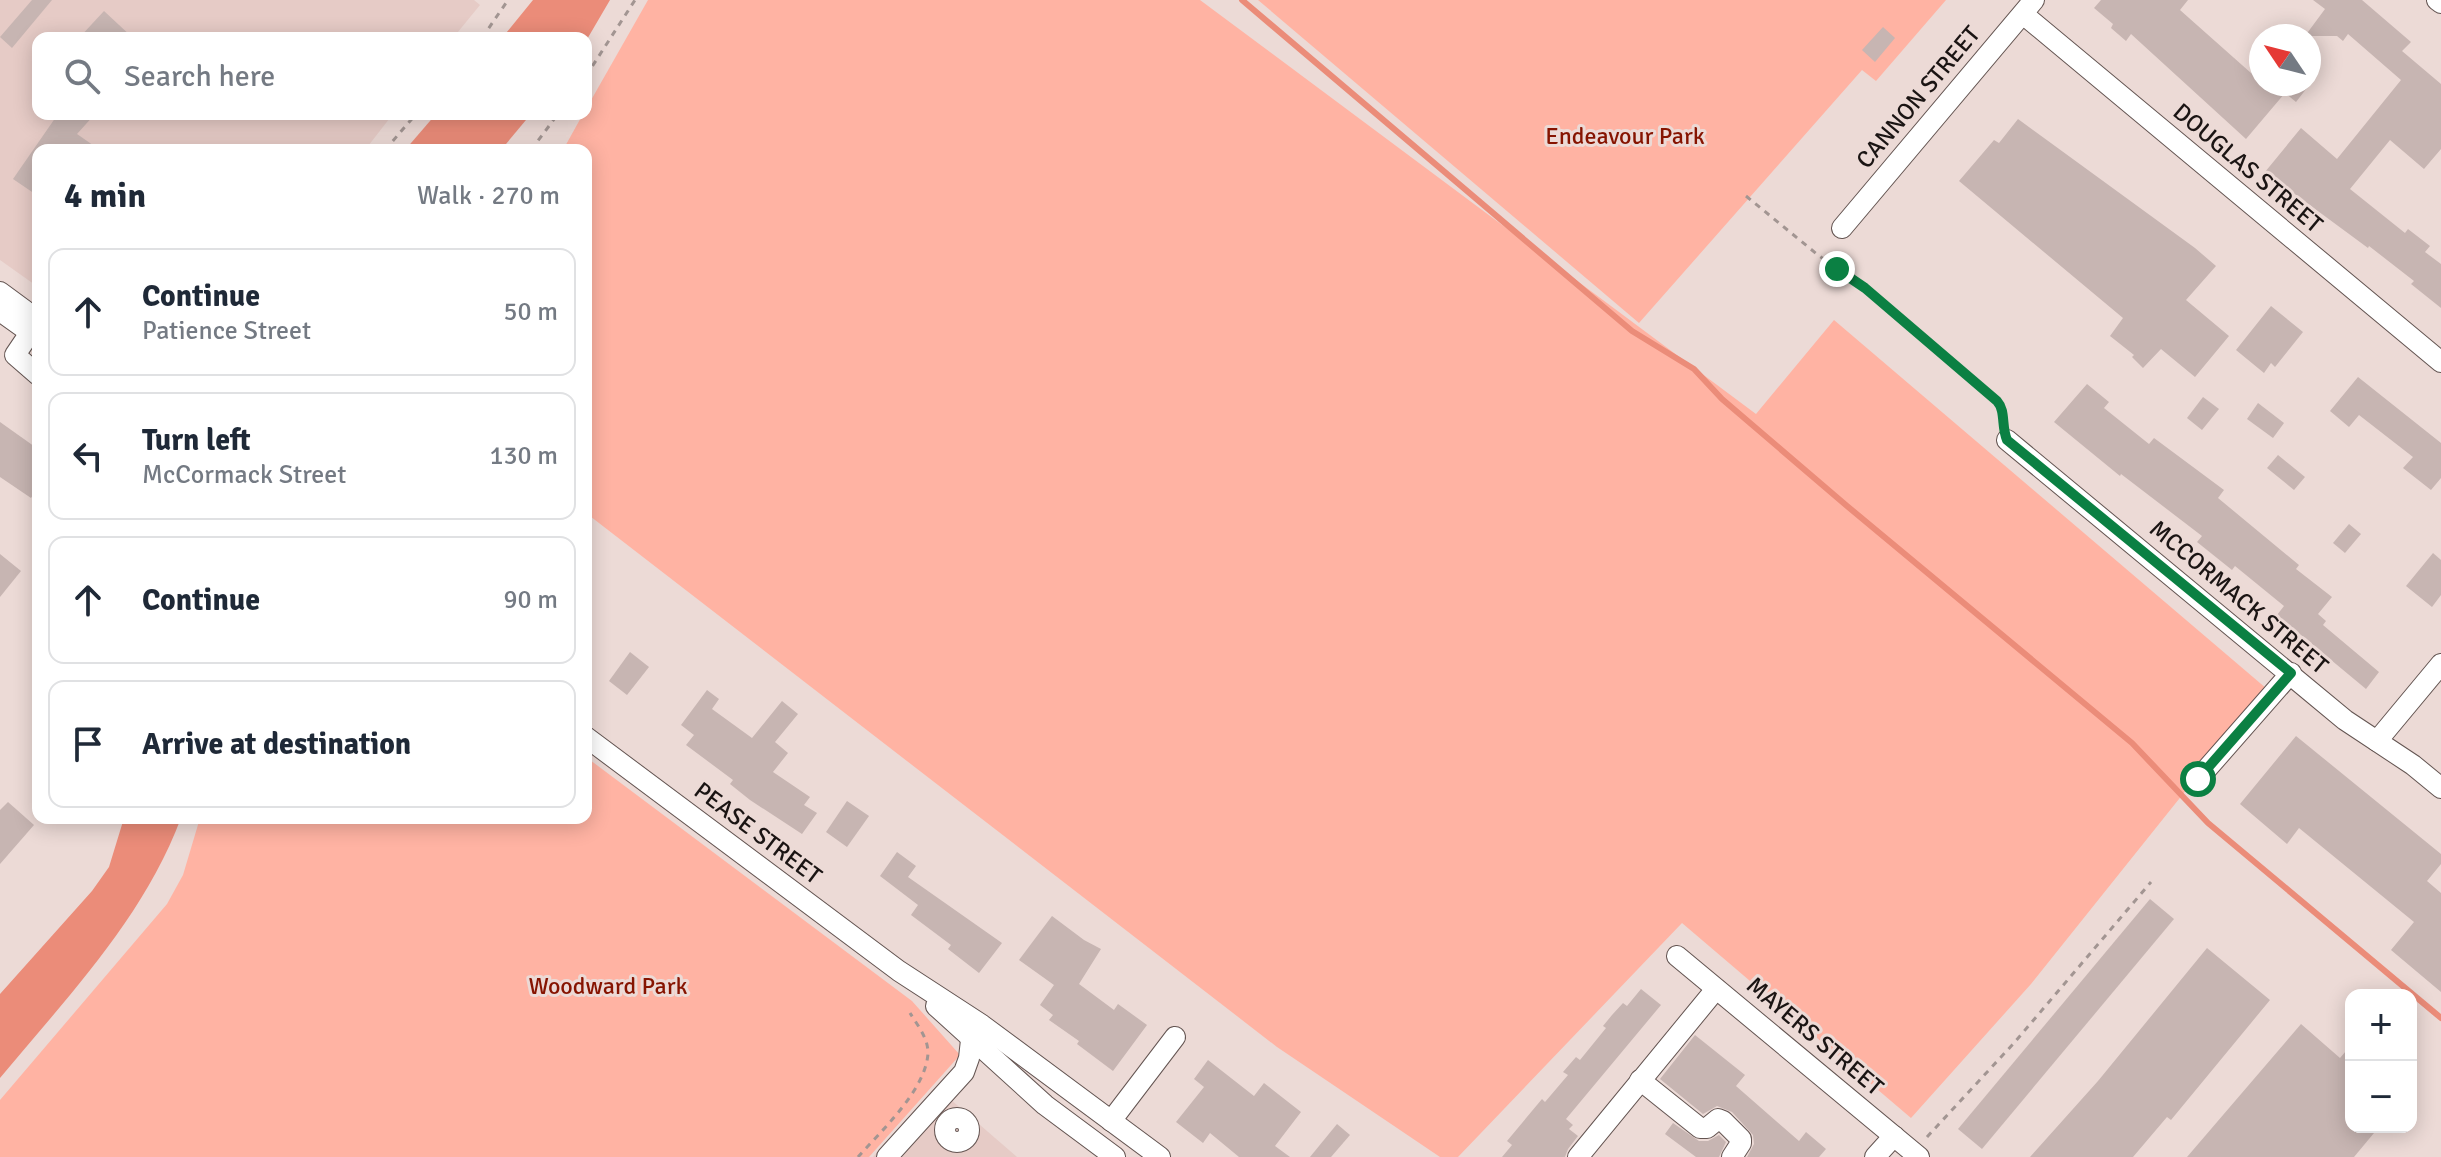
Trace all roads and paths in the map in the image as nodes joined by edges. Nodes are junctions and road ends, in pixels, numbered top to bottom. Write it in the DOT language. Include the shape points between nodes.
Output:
graph roads {
  1 [pos="508,0"];
  2 [pos="635,0"];
  3 [pos="2028,7"];
  4 [pos="486,32"];
  5 [pos="592,67"];
  6 [pos="411,120"];
  7 [pos="554,120"];
  8 [pos="390,144"];
  9 [pos="536,144"];
  10 [pos="1746,196"];
  11 [pos="1842,228"];
  12 [pos="0,292"];
  13 [pos="0,311"];
  14 [pos="32,324"];
  15 [pos="32,326"];
  16 [pos="32,333"];
  17 [pos="2441,362"];
  18 [pos="32,370"];
  19 [pos="2007,440"];
  20 [pos="2441,664"];
  21 [pos="2291,673"];
  22 [pos="592,741"];
  23 [pos="2377,741"];
  24 [pos="2198,779"];
  25 [pos="2441,788"];
  26 [pos="2151,882"];
  27 [pos="1677,956"];
  28 [pos="899,971"];
  29 [pos="1716,989"];
  30 [pos="910,1013"];
  31 [pos="1175,1037"];
  32 [pos="971,1040"];
  33 [pos="1640,1080"];
  34 [pos="930,1109"];
  35 [pos="1111,1121"];
  36 [pos="945,1134"];
  37 [pos="1894,1136"];
  38 [pos="1916,1154"];
  39 [pos="1154,1155"];
  40 [pos="858,1157"];
  41 [pos="887,1157"];
  42 [pos="1115,1157"];
  43 [pos="1578,1157"];
  44 [pos="1732,1157"];
  45 [pos="1875,1157"];
  1 -- 4 [label="path"];
  2 -- 5 [label="path"];
  3 -- 11 [label="street, CANNON STREET"];
  3 -- 17 [label="street, DOUGLAS STREET"];
  6 -- 8 [label="path"];
  7 -- 9 [label="path"];
  10 -- 19 [label="path" via="1865,288 1997,401"];
  12 -- 14 [label="street"];
  13 -- 15 [label="street"];
  16 -- 18 [label="street" via="15,355"];
  19 -- 21 [label="street, MCCORMACK STREET"];
  20 -- 23 [label="street"];
  21 -- 23 [label="street, MCCORMACK STREET"];
  21 -- 24 [label="street"];
  22 -- 28 [label="street, PEASE STREET"];
  23 -- 25 [label="street, MCCORMACK STREET"];
  26 -- 38 [label="path"];
  27 -- 29 [label="street, MAYERS STREET"];
  28 -- 32 [label="street, PEASE STREET"];
  28 -- 35 [label="street, PEASE STREET"];
  29 -- 33 [label="street"];
  29 -- 37 [label="street, MAYERS STREET"];
  30 -- 40 [label="path" via="924,1035 925,1068 911,1096"];
  31 -- 35 [label="street"];
  32 -- 34 [label="street" via="964,1072"];
  32 -- 42 [label="street, PEASE STREET"];
  33 -- 43 [label="street"];
  33 -- 44 [label="street" via="1700,1128 1718,1119 1739,1134 1741,1143"];
  34 -- 36 [label="street"];
  34 -- 41 [label="street"];
  35 -- 39 [label="street, PEASE STREET"];
  37 -- 38 [label="street, MAYERS STREET"];
  37 -- 45 [label="street"];
}
